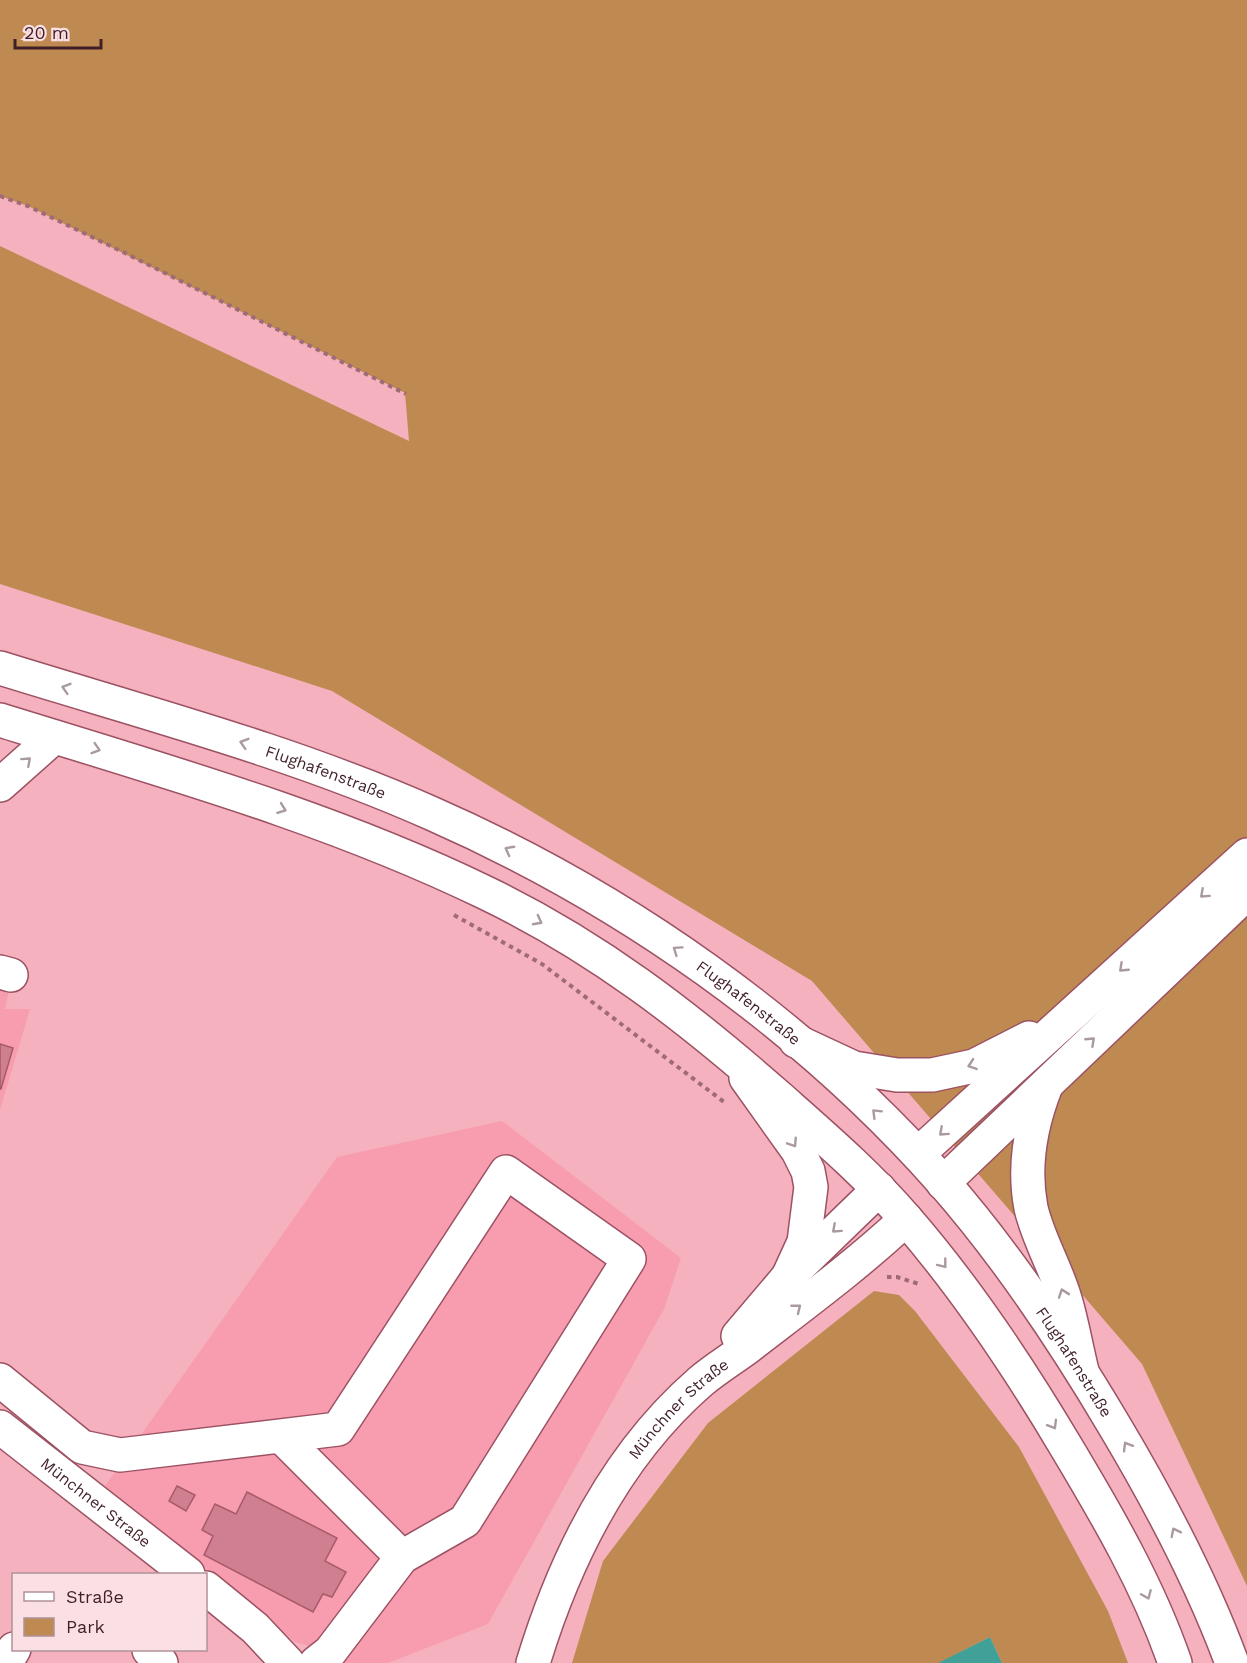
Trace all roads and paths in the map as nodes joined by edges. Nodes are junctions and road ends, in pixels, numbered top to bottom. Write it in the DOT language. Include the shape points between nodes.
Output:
graph roads {
  1 [pos="0,196"];
  2 [pos="406,393"];
  3 [pos="0,668"];
  4 [pos="0,720"];
  5 [pos="54,737"];
  6 [pos="0,785"];
  7 [pos="1247,855"];
  8 [pos="1247,893"];
  9 [pos="451,913"];
  10 [pos="1095,994"];
  11 [pos="705,1032"];
  12 [pos="796,1041"];
  13 [pos="1049,1081"];
  14 [pos="732,1109"];
  15 [pos="918,1155"];
  16 [pos="944,1183"];
  17 [pos="879,1189"];
  18 [pos="906,1218"];
  19 [pos="788,1277"];
  20 [pos="878,1277"];
  21 [pos="919,1284"];
  22 [pos="1082,1371"];
  23 [pos="0,1380"];
  24 [pos="700,1382"];
  25 [pos="2,1429"];
  26 [pos="282,1437"];
  27 [pos="402,1557"];
  28 [pos="185,1573"];
  29 [pos="207,1589"];
  30 [pos="150,1651"];
  31 [pos="161,1663"];
  32 [pos="288,1663"];
  33 [pos="316,1663"];
  34 [pos="533,1663"];
  35 [pos="1175,1663"];
  36 [pos="1232,1663"];
  1 -- 2 [label="path" via="125,253"];
  12 -- 3 [label="main road, Flughafenstraße, one-way" via="736,992 640,924 545,869 435,814 286,756"];
  4 -- 5 [label="main road"];
  6 -- 5 [label="main road, one-way"];
  5 -- 11 [label="main road, one-way" via="266,804 485,892 613,964"];
  7 -- 10 [label="main road, one-way"];
  13 -- 8 [label="main road, Münchner Straße, one-way"];
  9 -- 14 [label="path" via="543,964"];
  10 -- 12 [label="main road, one-way" via="1033,1036 974,1066 932,1075 897,1075 854,1068"];
  10 -- 15 [label="main road, one-way"];
  11 -- 17 [label="main road"];
  11 -- 19 [label="main road, one-way" via="756,1088 807,1171 810,1187 804,1242"];
  15 -- 12 [label="main road, Flughafenstraße, one-way"];
  13 -- 16 [label="main road, Münchner Straße"];
  22 -- 13 [label="main road, one-way" via="1065,1297 1031,1209 1030,1148 1037,1108"];
  15 -- 16 [label="main road, Flughafenstraße"];
  15 -- 17 [label="main road"];
  16 -- 18 [label="main road, Münchner Straße"];
  16 -- 22 [label="main road, Flughafenstraße" via="1007,1262"];
  17 -- 18 [label="main road"];
  17 -- 19 [label="main road, one-way"];
  24 -- 18 [label="main road, Münchner Straße, one-way" via="867,1254"];
  18 -- 35 [label="main road, one-way" via="985,1322 1057,1431 1116,1529"];
  19 -- 24 [label="main road"];
  20 -- 21 [label="path" via="897,1276"];
  36 -- 22 [label="main road, Flughafenstraße, one-way" via="1188,1558"];
  23 -- 26 [label="main road" via="81,1447 120,1455"];
  24 -- 34 [label="main road, Münchner Straße" via="654,1430 608,1491 568,1562"];
  25 -- 28 [label="main road, Münchner Straße"];
  26 -- 27 [label="main road"];
  26 -- 27 [label="main road" via="338,1429 506,1172 629,1259 465,1521"];
  27 -- 33 [label="main road" via="330,1652"];
  29 -- 32 [label="main road" via="255,1628"];
  30 -- 31 [label="main road"];
}
